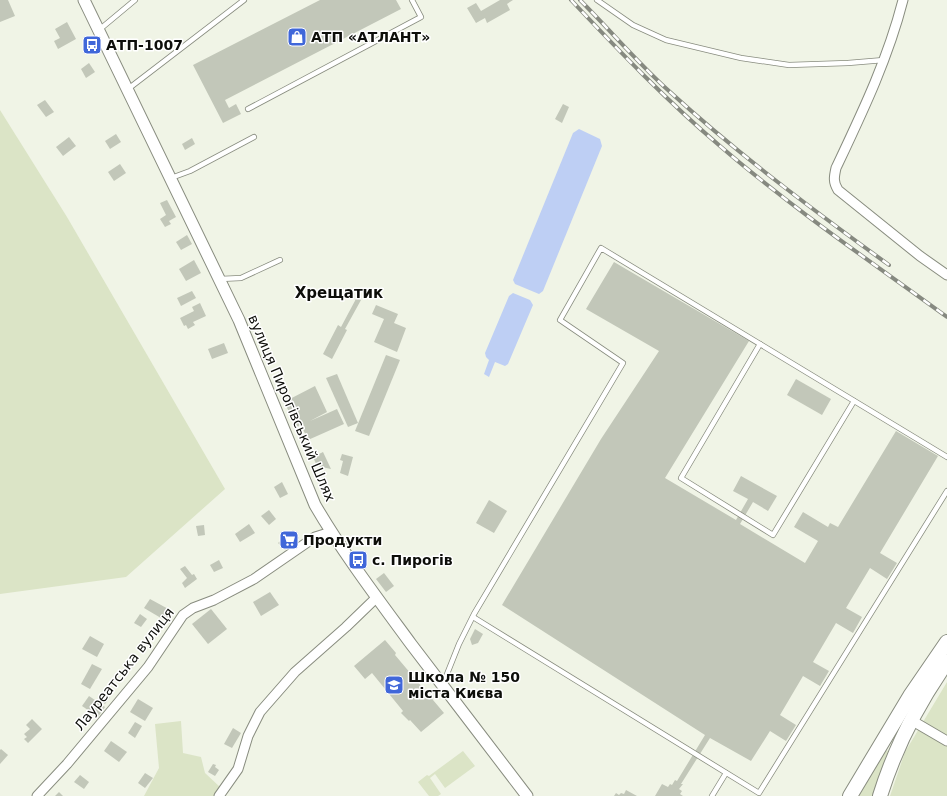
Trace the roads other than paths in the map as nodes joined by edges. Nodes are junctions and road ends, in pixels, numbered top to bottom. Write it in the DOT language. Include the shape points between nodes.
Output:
graph roads {
  1 [pos="84,0"];
  2 [pos="135,0"];
  3 [pos="244,0"];
  4 [pos="412,0"];
  5 [pos="597,0"];
  6 [pos="903,0"];
  7 [pos="98,30"];
  8 [pos="884,60"];
  9 [pos="128,90"];
  10 [pos="248,109"];
  11 [pos="254,137"];
  12 [pos="171,178"];
  13 [pos="280,260"];
  14 [pos="947,275"];
  15 [pos="220,280"];
  16 [pos="760,344"];
  17 [pos="854,401"];
  18 [pos="947,457"];
  19 [pos="947,491"];
  20 [pos="331,532"];
  21 [pos="376,598"];
  22 [pos="473,617"];
  23 [pos="947,642"];
  24 [pos="947,662"];
  25 [pos="442,685"];
  26 [pos="911,720"];
  27 [pos="947,741"];
  28 [pos="726,773"];
  29 [pos="37,796"];
  30 [pos="219,796"];
  31 [pos="527,796"];
  32 [pos="712,796"];
  33 [pos="850,796"];
  34 [pos="880,796"];
  1 -- 7 [label="street, вулиця Пирогівський Шлях"];
  2 -- 7 [label="lane"];
  3 -- 9 [label="lane"];
  4 -- 10 [label="lane" via="421,17"];
  5 -- 8 [label="lane" via="633,25 666,40 741,58 789,65"];
  6 -- 8 [label="street"];
  7 -- 9 [label="street, вулиця Пирогівський Шлях"];
  8 -- 14 [label="street" via="870,97 836,168 834,184 838,190"];
  9 -- 12 [label="street, вулиця Пирогівський Шлях"];
  11 -- 12 [label="lane" via="190,171"];
  12 -- 15 [label="street, вулиця Пирогівський Шлях"];
  13 -- 15 [label="lane" via="241,278"];
  15 -- 20 [label="street, вулиця Пирогівський Шлях" via="315,505"];
  16 -- 17 [label="lane"];
  16 -- 17 [label="lane" via="681,478 773,535"];
  16 -- 22 [label="lane" via="602,248 560,320 623,363"];
  17 -- 18 [label="lane"];
  19 -- 28 [label="lane" via="759,793"];
  20 -- 21 [label="street, вулиця Пирогівський Шлях"];
  20 -- 29 [label="street, Лауреатська вулиця" via="315,537 254,579 193,608 184,615 148,667"];
  21 -- 25 [label="street, вулиця Пирогівський Шлях"];
  21 -- 30 [label="street" via="295,672 260,712 248,736 238,769"];
  22 -- 25 [label="lane"];
  22 -- 28 [label="lane"];
  23 -- 33 [label="highway" via="910,696"];
  24 -- 26 [label="highway" via="929,687"];
  25 -- 31 [label="street, вулиця Пирогівський Шлях"];
  26 -- 27 [label="street"];
  26 -- 34 [label="highway" via="898,746"];
  28 -- 32 [label="lane"];
}
